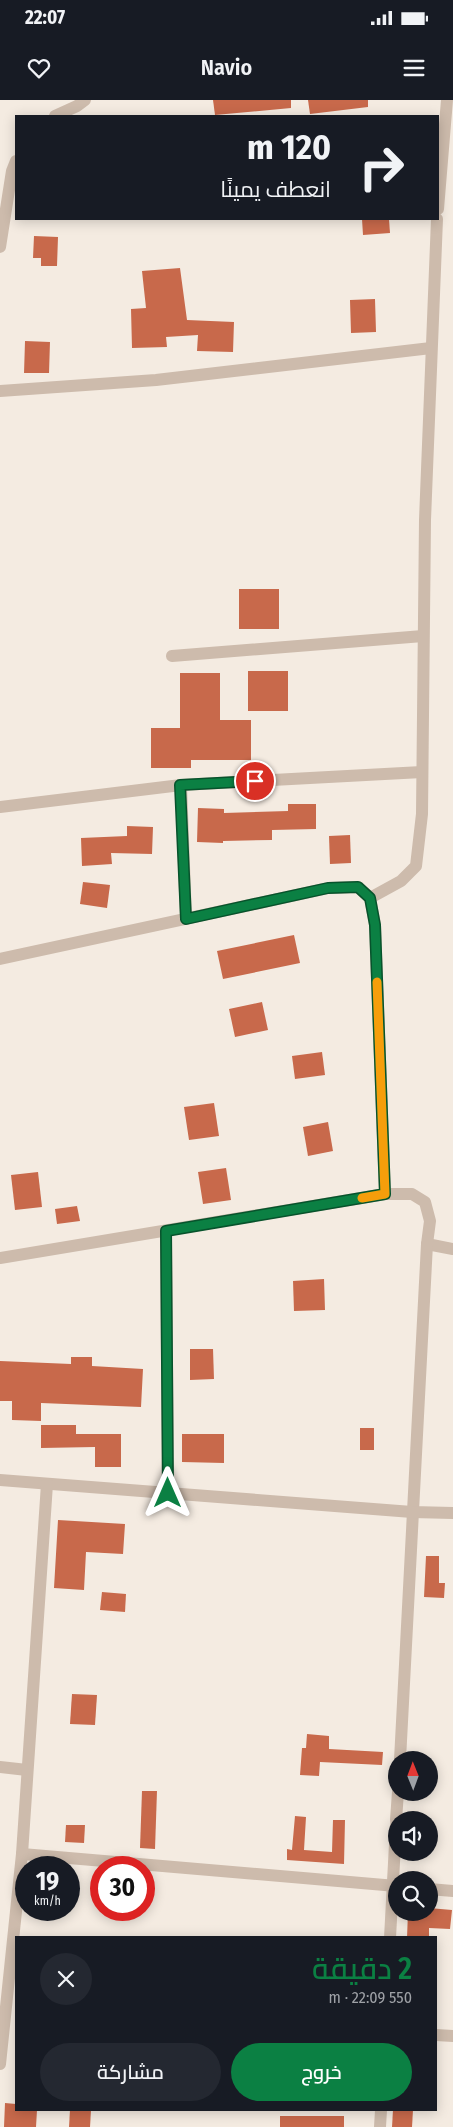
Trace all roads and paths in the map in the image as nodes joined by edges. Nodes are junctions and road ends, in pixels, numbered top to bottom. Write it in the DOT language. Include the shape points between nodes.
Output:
graph roads {
  1 [pos="85,100"];
  2 [pos="448,100"];
  3 [pos="57,115"];
  4 [pos="15,164"];
  5 [pos="439,198"];
  6 [pos="437,220"];
  7 [pos="0,247"];
  8 [pos="431,348"];
  9 [pos="0,391"];
  10 [pos="423,636"];
  11 [pos="172,656"];
  12 [pos="422,772"];
  13 [pos="180,785"];
  14 [pos="0,806"];
  15 [pos="370,898"];
  16 [pos="186,919"];
  17 [pos="0,959"];
  18 [pos="385,1194"];
  19 [pos="166,1231"];
  20 [pos="426,1244"];
  21 [pos="453,1250"];
  22 [pos="0,1258"];
  23 [pos="0,1480"];
  24 [pos="47,1484"];
  25 [pos="168,1493"];
  26 [pos="412,1512"];
  27 [pos="453,1513"];
  28 [pos="400,1751"];
  29 [pos="0,1767"];
  30 [pos="27,1770"];
  31 [pos="22,1854"];
  32 [pos="388,1885"];
  33 [pos="438,1890"];
  34 [pos="453,1891"];
  35 [pos="392,1921"];
  36 [pos="16,1936"];
  37 [pos="390,1936"];
  38 [pos="15,1953"];
  39 [pos="12,1996"];
  40 [pos="437,2035"];
  41 [pos="453,2036"];
  42 [pos="0,2064"];
  43 [pos="381,2111"];
  44 [pos="380,2127"];
  1 -- 3 [label="street"];
  2 -- 5 [label="street"];
  4 -- 7 [label="street"];
  6 -- 8 [label="street"];
  8 -- 9 [label="street" via="156,380"];
  8 -- 10 [label="street"];
  10 -- 11 [label="street"];
  10 -- 12 [label="street"];
  12 -- 13 [label="street"];
  12 -- 15 [label="street" via="422,814 416,866 401,881"];
  13 -- 14 [label="street"];
  13 -- 16 [label="street"];
  15 -- 16 [label="street" via="358,887 328,888"];
  15 -- 18 [label="street" via="375,925"];
  16 -- 17 [label="street"];
  18 -- 19 [label="street"];
  18 -- 20 [label="street" via="412,1194 425,1202 430,1221"];
  19 -- 22 [label="street"];
  19 -- 25 [label="street"];
  20 -- 21 [label="street"];
  20 -- 26 [label="street"];
  23 -- 24 [label="street"];
  24 -- 25 [label="street"];
  24 -- 30 [label="street"];
  25 -- 26 [label="street"];
  26 -- 27 [label="street"];
  26 -- 28 [label="street"];
  29 -- 30 [label="street"];
  30 -- 31 [label="street"];
  31 -- 32 [label="street"];
  31 -- 36 [label="street"];
  33 -- 34 [label="street"];
  35 -- 37 [label="street"];
  38 -- 39 [label="street"];
  39 -- 42 [label="street"];
  40 -- 41 [label="street"];
  43 -- 44 [label="street"];
}
